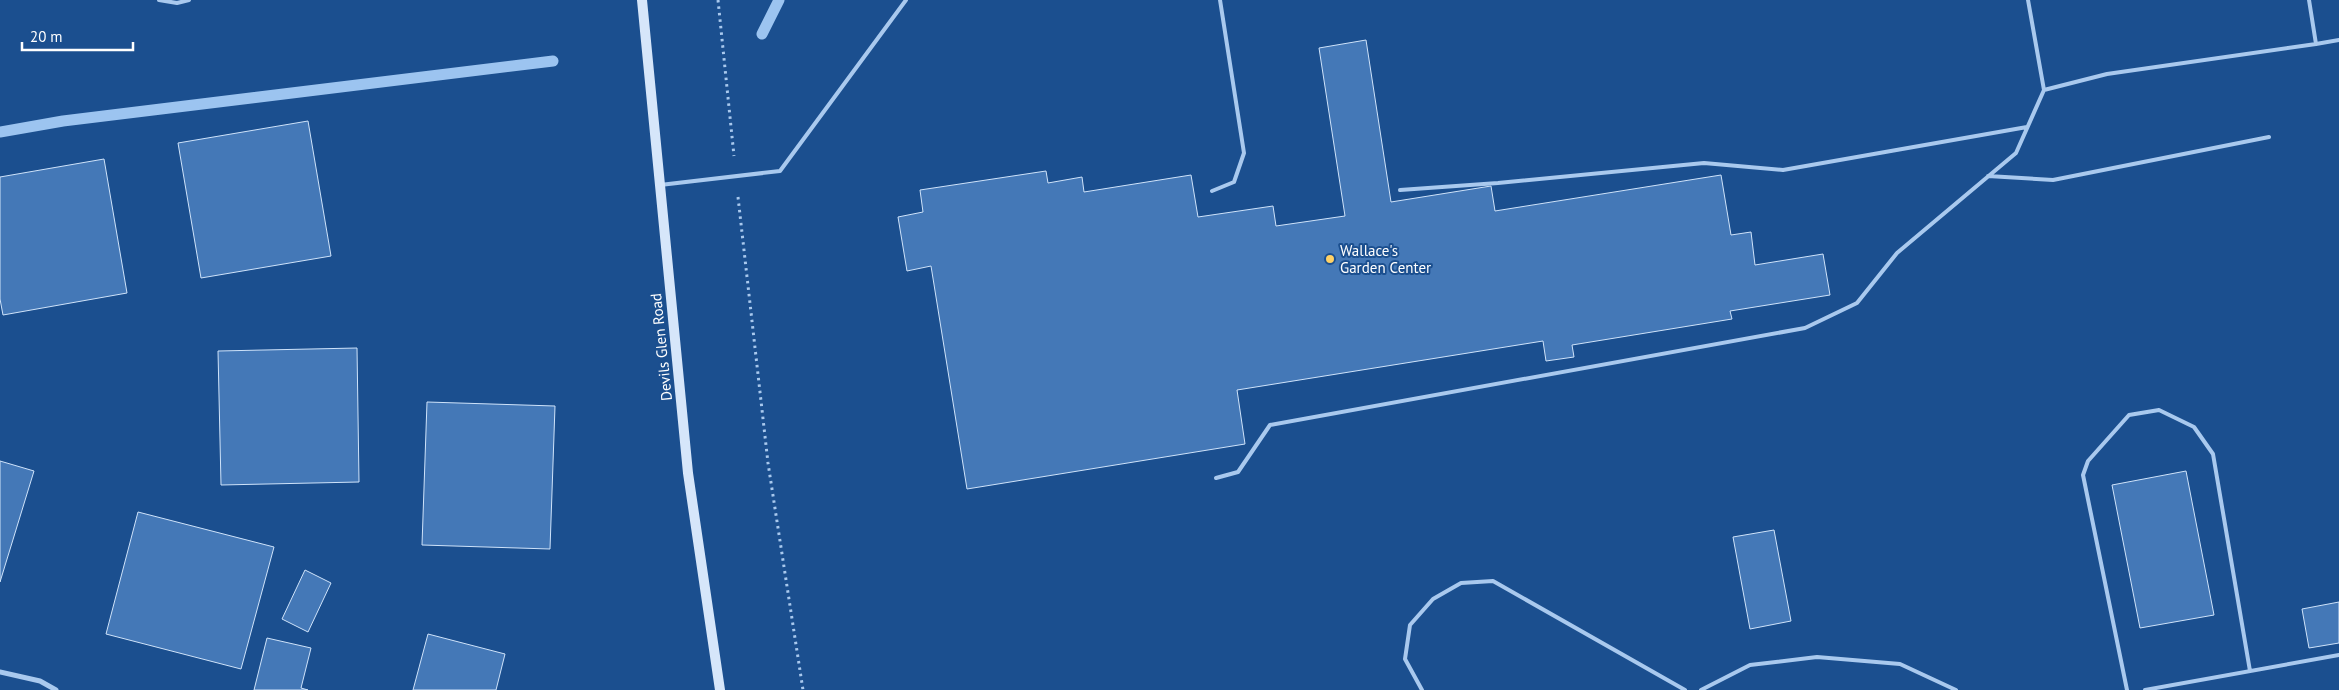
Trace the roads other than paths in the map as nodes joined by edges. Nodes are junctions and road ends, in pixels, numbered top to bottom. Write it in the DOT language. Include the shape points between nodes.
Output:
graph roads {
  1 [pos="159,0"];
  2 [pos="189,0"];
  3 [pos="642,0"];
  4 [pos="906,0"];
  5 [pos="1220,0"];
  6 [pos="2028,0"];
  7 [pos="2309,0"];
  8 [pos="2339,40"];
  9 [pos="2316,44"];
  10 [pos="2044,90"];
  11 [pos="2027,127"];
  12 [pos="2269,137"];
  13 [pos="1988,176"];
  14 [pos="660,185"];
  15 [pos="1400,190"];
  16 [pos="1212,191"];
  17 [pos="1216,478"];
  18 [pos="2339,655"];
  19 [pos="0,672"];
  20 [pos="2250,672"];
  21 [pos="56,690"];
  22 [pos="720,690"];
  23 [pos="1422,690"];
  24 [pos="1685,690"];
  25 [pos="1701,690"];
  26 [pos="1956,690"];
  27 [pos="2127,690"];
  28 [pos="2145,690"];
  1 -- 2 [label="lane" via="177,3"];
  3 -- 14 [label="main road, Devils Glen Road"];
  4 -- 14 [label="lane" via="780,171"];
  5 -- 16 [label="lane" via="1244,153 1234,182"];
  6 -- 10 [label="lane"];
  7 -- 9 [label="lane"];
  8 -- 9 [label="lane"];
  9 -- 10 [label="lane" via="2107,74"];
  10 -- 11 [label="lane"];
  11 -- 13 [label="lane" via="2016,153"];
  11 -- 15 [label="lane" via="1783,170 1704,163"];
  12 -- 13 [label="lane" via="2053,180"];
  13 -- 17 [label="lane" via="1897,254 1858,303 1805,328 1270,425 1238,472"];
  14 -- 22 [label="main road, Devils Glen Road" via="688,473"];
  18 -- 20 [label="lane"];
  19 -- 21 [label="street" via="40,681"];
  20 -- 27 [label="lane" via="2212,454 2194,427 2159,410 2129,415 2088,461 2083,475"];
  20 -- 28 [label="lane"];
  23 -- 24 [label="lane" via="1405,659 1410,625 1434,599 1461,583 1493,581"];
  25 -- 26 [label="lane" via="1750,665 1817,657 1900,664"];
}
